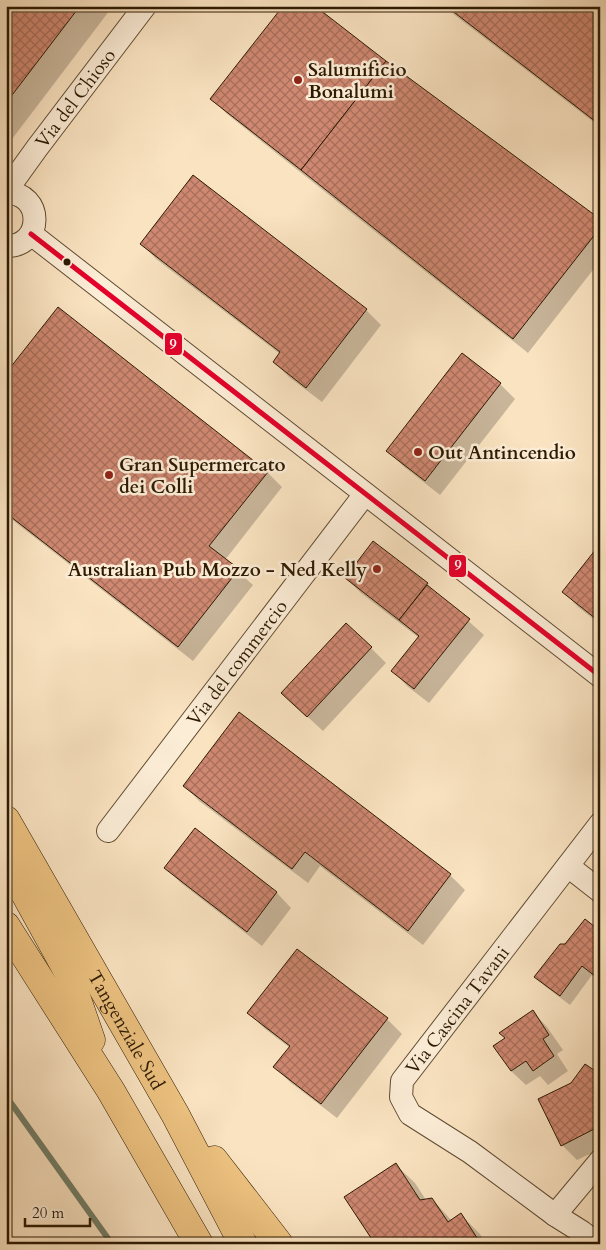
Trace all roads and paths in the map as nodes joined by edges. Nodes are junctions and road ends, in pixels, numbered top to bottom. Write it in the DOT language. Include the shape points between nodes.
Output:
graph roads {
  1 [pos="145,6"];
  2 [pos="8,193"];
  3 [pos="30,234"];
  4 [pos="6,246"];
  5 [pos="365,494"];
  6 [pos="600,676"];
  7 [pos="6,820"];
  8 [pos="600,824"];
  9 [pos="108,831"];
  10 [pos="6,859"];
  11 [pos="568,866"];
  12 [pos="600,891"];
  13 [pos="6,926"];
  14 [pos="111,1091"];
  15 [pos="175,1114"];
  16 [pos="600,1161"];
  17 [pos="555,1215"];
  18 [pos="198,1244"];
  19 [pos="243,1244"];
  20 [pos="279,1244"];
  21 [pos="598,1244"];
  1 -- 2 [label="street, Via del Chioso" via="37,148"];
  2 -- 3 [label="street" via="24,198 33,211 34,226"];
  3 -- 4 [label="street" via="20,243"];
  3 -- 5 [label="street"];
  5 -- 6 [label="street"];
  5 -- 9 [label="street, Via del commercio"];
  7 -- 15 [label="highway, Tangenziale Sud"];
  8 -- 11 [label="street, Via Cascina Tavani"];
  10 -- 14 [label="highway" via="67,970"];
  11 -- 12 [label="street"];
  11 -- 17 [label="street, Via Cascina Tavani" via="402,1081 401,1097 410,1114 470,1152"];
  13 -- 14 [label="highway"];
  14 -- 18 [label="highway"];
  15 -- 19 [label="highway, Tangenziale Sud"];
  15 -- 20 [label="highway"];
  16 -- 17 [label="street"];
  17 -- 21 [label="street, Via Cascina Tavani"];
}
